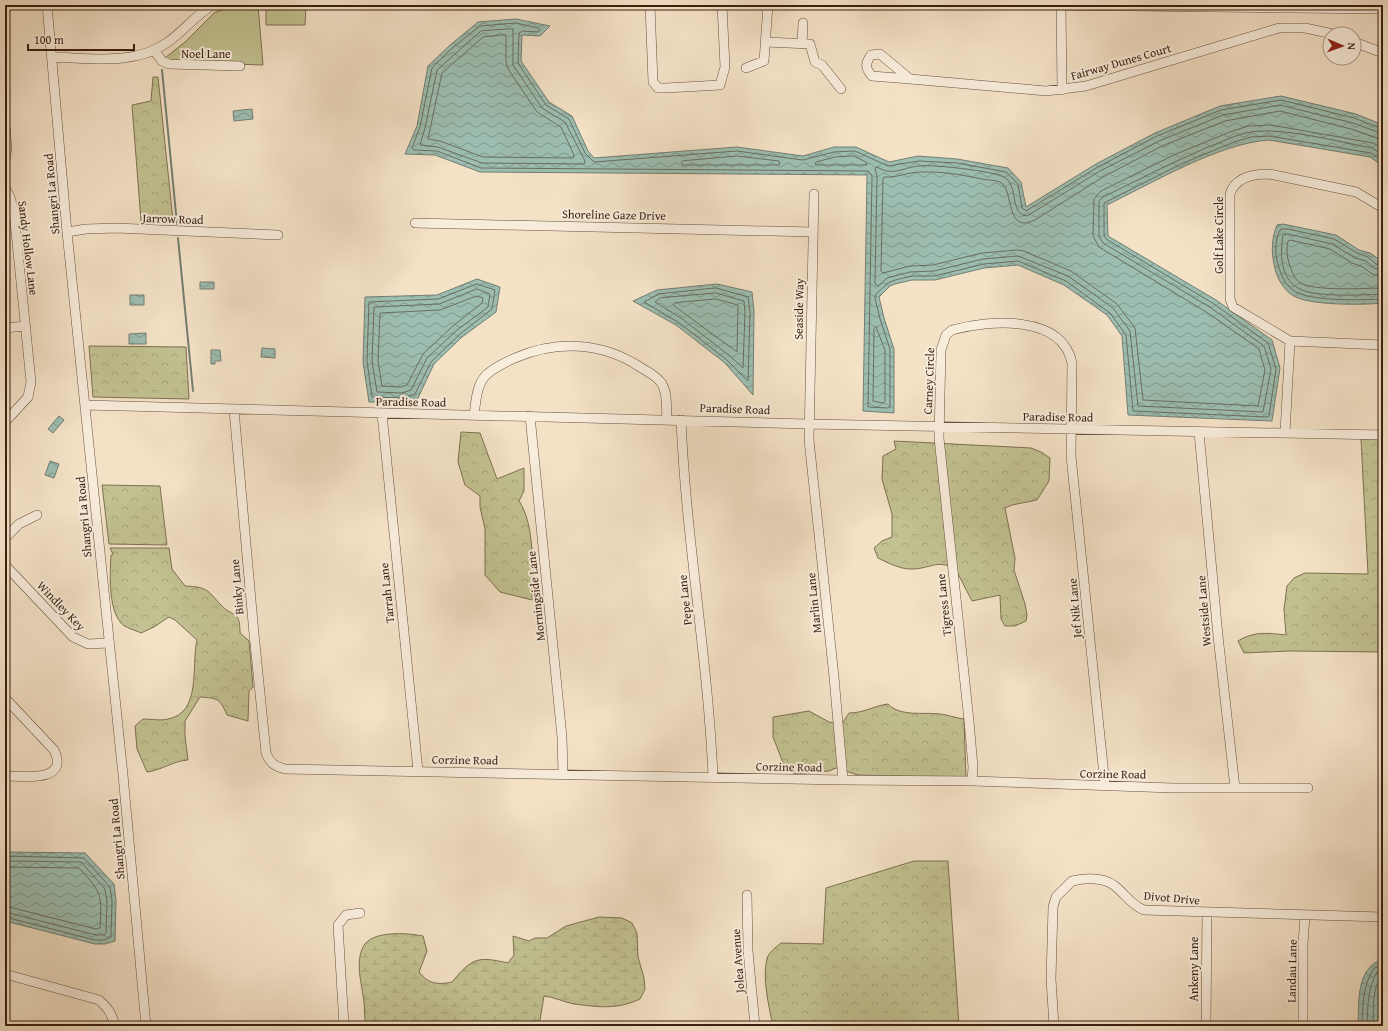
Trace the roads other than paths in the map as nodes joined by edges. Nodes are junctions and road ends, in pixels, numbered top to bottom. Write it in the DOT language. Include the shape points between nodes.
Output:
graph roads {
  1 [pos="47,5"];
  2 [pos="213,5"];
  3 [pos="650,5"];
  4 [pos="722,5"];
  5 [pos="768,5"];
  6 [pos="1049,5"];
  7 [pos="1061,5"];
  8 [pos="1383,9"];
  9 [pos="804,23"];
  10 [pos="1322,32"];
  11 [pos="766,42"];
  12 [pos="802,44"];
  13 [pos="1362,45"];
  14 [pos="154,50"];
  15 [pos="1383,53"];
  16 [pos="52,57"];
  17 [pos="240,66"];
  18 [pos="746,68"];
  19 [pos="910,79"];
  20 [pos="841,88"];
  21 [pos="1062,90"];
  22 [pos="5,125"];
  23 [pos="5,159"];
  24 [pos="5,188"];
  25 [pos="814,194"];
  26 [pos="1383,208"];
  27 [pos="415,223"];
  28 [pos="67,232"];
  29 [pos="813,232"];
  30 [pos="278,235"];
  31 [pos="25,326"];
  32 [pos="5,328"];
  33 [pos="1290,340"];
  34 [pos="1383,345"];
  35 [pos="85,405"];
  36 [pos="234,410"];
  37 [pos="382,414"];
  38 [pos="474,416"];
  39 [pos="530,416"];
  40 [pos="667,420"];
  41 [pos="681,420"];
  42 [pos="5,422"];
  43 [pos="808,424"];
  44 [pos="939,426"];
  45 [pos="1071,429"];
  46 [pos="1199,432"];
  47 [pos="1285,433"];
  48 [pos="1383,435"];
  49 [pos="37,515"];
  50 [pos="5,538"];
  51 [pos="5,565"];
  52 [pos="108,643"];
  53 [pos="5,698"];
  54 [pos="270,762"];
  55 [pos="418,771"];
  56 [pos="563,774"];
  57 [pos="5,776"];
  58 [pos="713,777"];
  59 [pos="842,780"];
  60 [pos="972,781"];
  61 [pos="1105,785"];
  62 [pos="1235,788"];
  63 [pos="1308,788"];
  64 [pos="747,895"];
  65 [pos="360,912"];
  66 [pos="1207,912"];
  67 [pos="1305,916"];
  68 [pos="1383,917"];
  69 [pos="5,974"];
  70 [pos="115,1026"];
  71 [pos="146,1026"];
  72 [pos="344,1026"];
  73 [pos="755,1026"];
  74 [pos="1054,1026"];
  75 [pos="1206,1026"];
  76 [pos="1303,1026"];
  1 -- 16 [label="street, Shangri La Road"];
  2 -- 14 [label="street" via="189,23 176,37"];
  3 -- 4 [label="street" via="653,82 658,88 666,88 720,84 725,67"];
  5 -- 11 [label="street"];
  6 -- 7 [label="street"];
  7 -- 8 [label="street"];
  7 -- 21 [label="street"];
  9 -- 12 [label="street"];
  10 -- 21 [label="street, Fairway Dunes Court" via="1305,28 1280,28 1086,86"];
  11 -- 12 [label="street"];
  11 -- 18 [label="street" via="764,61"];
  12 -- 20 [label="street" via="810,44 815,62 822,65"];
  13 -- 15 [label="street"];
  14 -- 16 [label="street" via="132,58"];
  14 -- 17 [label="street, Noel Lane" via="162,61 169,64"];
  16 -- 28 [label="street, Shangri La Road"];
  19 -- 21 [label="street, Fairway Dunes Court" via="1046,91"];
  22 -- 23 [label="street" via="8,149"];
  24 -- 31 [label="street, Sandy Hollow Lane" via="14,212"];
  25 -- 29 [label="street, Seaside Way"];
  26 -- 33 [label="street, Golf Lake Circle" via="1356,192 1269,174 1237,180 1232,186 1230,299 1233,307"];
  27 -- 29 [label="street, Shoreline Gaze Drive"];
  28 -- 30 [label="street, Jarrow Road" via="116,228"];
  28 -- 35 [label="street, Shangri La Road"];
  29 -- 43 [label="street, Seaside Way"];
  31 -- 32 [label="street"];
  31 -- 42 [label="street, Sandy Hollow Lane" via="31,390 24,404"];
  33 -- 34 [label="street, Golf Lake Circle"];
  33 -- 47 [label="street"];
  35 -- 36 [label="street, Paradise Road"];
  35 -- 52 [label="street, Shangri La Road"];
  36 -- 37 [label="street, Paradise Road"];
  36 -- 54 [label="street, Binky Lane" via="266,753"];
  37 -- 38 [label="street, Paradise Road"];
  37 -- 55 [label="street, Tarrah Lane"];
  38 -- 39 [label="street, Paradise Road"];
  38 -- 40 [label="street" via="478,389 484,378 493,370 529,352 567,345 614,353 655,376 664,389"];
  39 -- 40 [label="street, Paradise Road"];
  39 -- 56 [label="street, Morningside Lane" via="562,737"];
  40 -- 41 [label="street, Paradise Road"];
  41 -- 43 [label="street, Paradise Road"];
  41 -- 58 [label="street, Pepe Lane" via="682,459 705,669"];
  43 -- 44 [label="street, Paradise Road"];
  43 -- 59 [label="street, Marlin Lane"];
  44 -- 45 [label="street, Paradise Road"];
  44 -- 45 [label="street, Carney Circle" via="941,350 946,335 960,328 1018,323 1045,331 1068,349 1072,363"];
  44 -- 60 [label="street, Tigress Lane" via="969,721"];
  45 -- 46 [label="street, Paradise Road"];
  45 -- 61 [label="street, Jef Nik Lane" via="1071,456"];
  46 -- 47 [label="street, Paradise Road"];
  46 -- 62 [label="street, Westside Lane"];
  47 -- 48 [label="street, Paradise Road"];
  49 -- 50 [label="street" via="19,524"];
  51 -- 52 [label="street, Windley Key" via="73,637 88,644"];
  52 -- 71 [label="street, Shangri La Road"];
  53 -- 57 [label="street" via="58,757 57,766 52,773 44,776"];
  54 -- 55 [label="street, Corzine Road" via="285,769"];
  55 -- 56 [label="street, Corzine Road"];
  56 -- 58 [label="street, Corzine Road"];
  58 -- 59 [label="street, Corzine Road"];
  59 -- 60 [label="street, Corzine Road"];
  60 -- 61 [label="street, Corzine Road"];
  61 -- 62 [label="street, Corzine Road"];
  62 -- 63 [label="street, Corzine Road"];
  64 -- 73 [label="street, Jolea Avenue" via="748,951"];
  65 -- 72 [label="street" via="346,915 338,925"];
  66 -- 67 [label="street, Divot Drive"];
  66 -- 74 [label="street, Divot Drive" via="1144,910 1107,882 1096,879 1072,881 1056,897 1053,907 1051,979"];
  66 -- 75 [label="street, Ankeny Lane"];
  67 -- 68 [label="street, Divot Drive"];
  67 -- 76 [label="street, Landau Lane"];
  69 -- 70 [label="street" via="99,1000 107,1007"];
}
